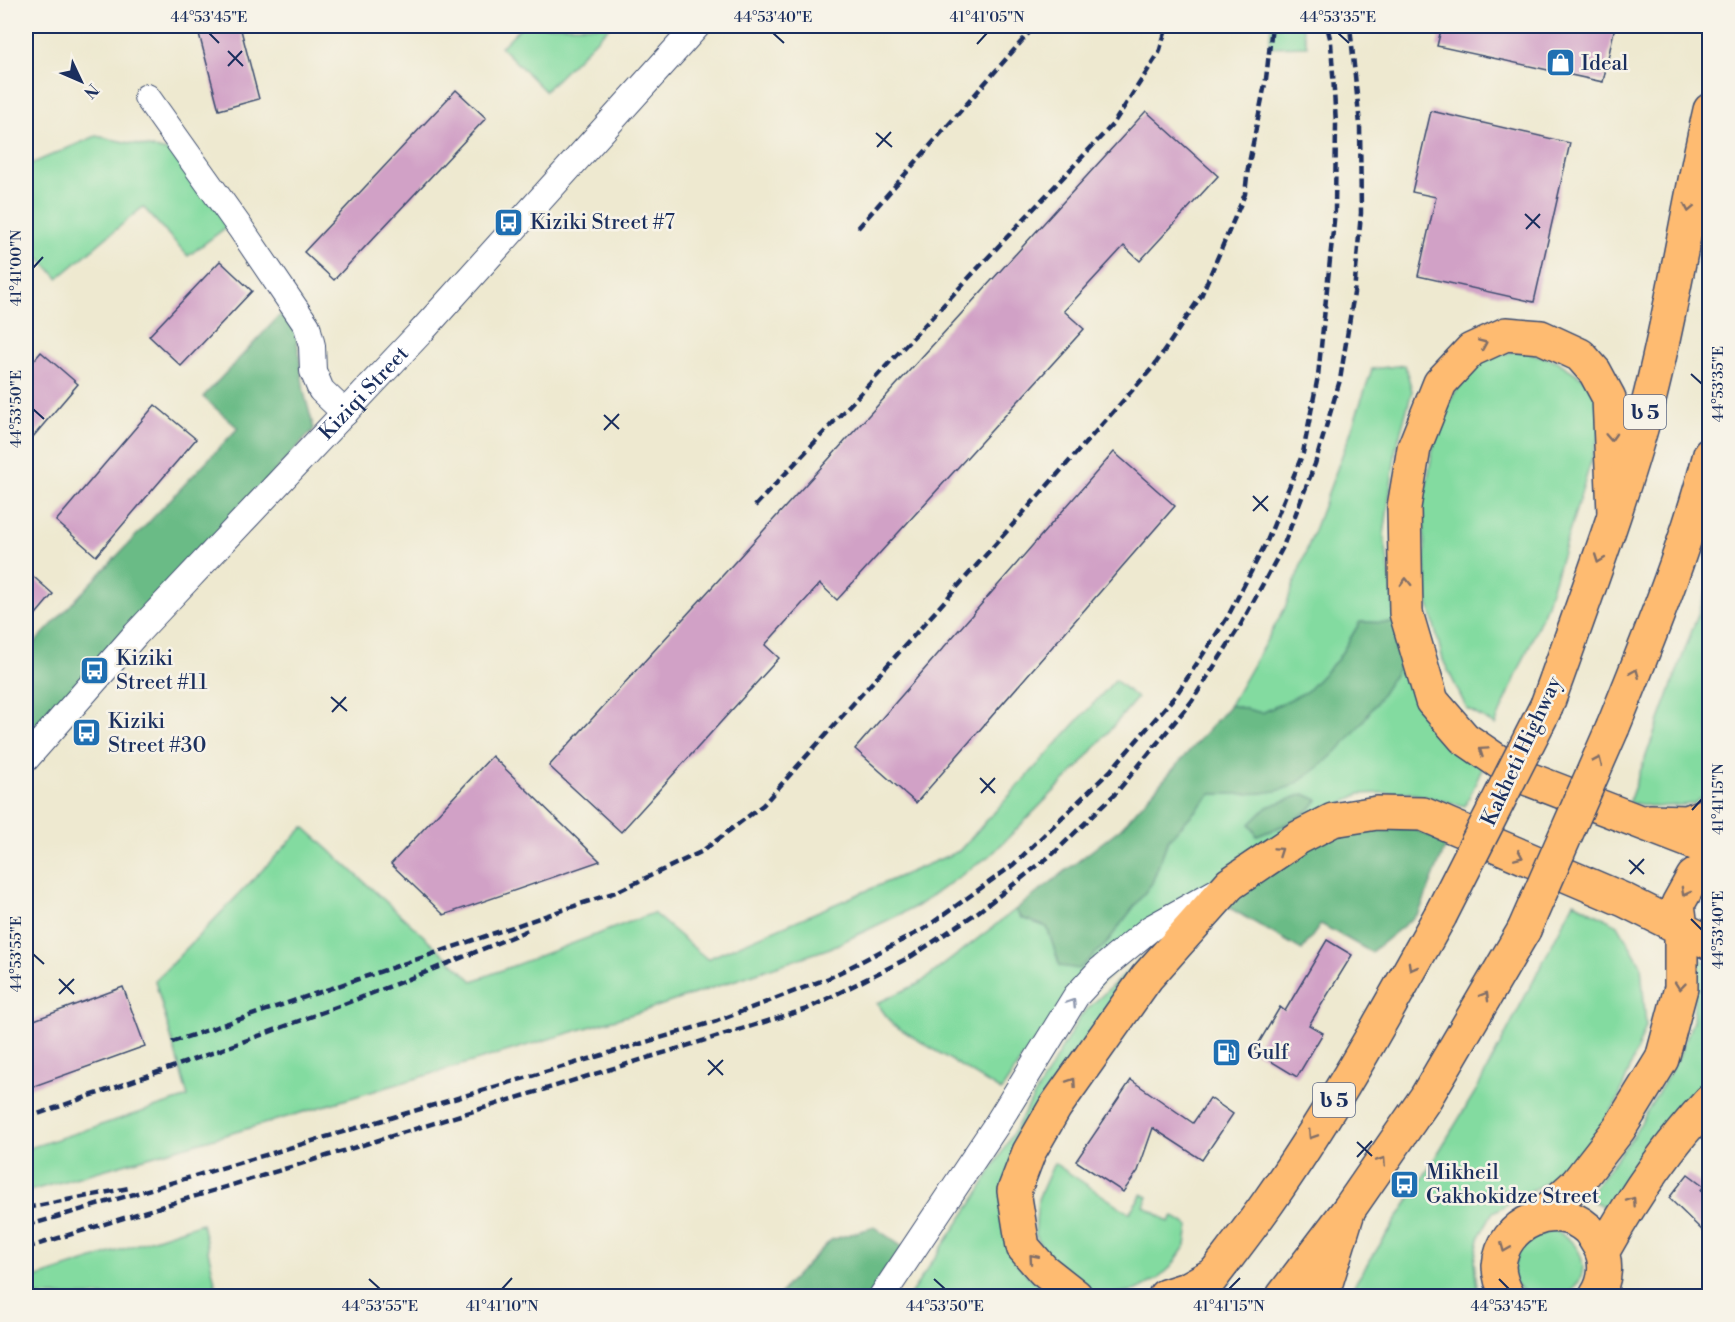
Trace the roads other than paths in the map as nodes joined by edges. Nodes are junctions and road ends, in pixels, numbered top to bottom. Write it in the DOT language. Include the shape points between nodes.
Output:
graph roads {
  1 [pos="698,26"];
  2 [pos="147,97"];
  3 [pos="1710,110"];
  4 [pos="345,413"];
  5 [pos="1710,454"];
  6 [pos="1710,506"];
  7 [pos="1615,514"];
  8 [pos="1687,533"];
  9 [pos="26,759"];
  10 [pos="1710,813"];
  11 [pos="1638,821"];
  12 [pos="1710,849"];
  13 [pos="1710,865"];
  14 [pos="1230,884"];
  15 [pos="1680,927"];
  16 [pos="1710,943"];
  17 [pos="1710,1101"];
  18 [pos="1349,1209"];
  19 [pos="1541,1216"];
  20 [pos="1603,1251"];
  21 [pos="1206,1285"];
  22 [pos="882,1296"];
  23 [pos="1076,1296"];
  24 [pos="1165,1296"];
  25 [pos="1283,1296"];
  26 [pos="1322,1296"];
  27 [pos="1508,1296"];
  28 [pos="1598,1296"];
  1 -- 4 [label="street, Kiziqi Street"];
  2 -- 4 [label="street" via="307,326 313,371 321,390"];
  3 -- 7 [label="main road, Kakheti Highway / ს 5, one-way" via="1669,316"];
  4 -- 9 [label="street, Kiziqi Street" via="131,639"];
  5 -- 8 [label="main road"];
  6 -- 8 [label="main road"];
  11 -- 7 [label="main road, one-way" via="1518,775 1464,738 1432,700 1406,613 1404,507 1414,448 1440,383 1471,350 1506,334 1541,337 1580,355 1596,372 1609,398"];
  7 -- 21 [label="main road, Kakheti Highway / ს 5, one-way, bridge" via="1547,705 1440,916 1318,1127 1269,1202"];
  18 -- 8 [label="main road, one-way, bridge" via="1425,1099 1524,930 1613,727"];
  10 -- 11 [label="main road" via="1687,822"];
  11 -- 12 [label="main road"];
  13 -- 15 [label="main road, one-way" via="1693,877 1678,904"];
  14 -- 15 [label="main road, one-way" via="1298,837 1333,820 1377,813 1423,814"];
  22 -- 14 [label="street, one-way" via="997,1124 1076,996 1151,928"];
  23 -- 14 [label="main road, one-way" via="1043,1270 1023,1247 1014,1191 1029,1152 1080,1070 1147,977"];
  15 -- 16 [label="main road"];
  15 -- 19 [label="main road, one-way" via="1681,988 1662,1059 1619,1129 1577,1183"];
  20 -- 17 [label="main road, one-way" via="1655,1167 1681,1131"];
  18 -- 25 [label="main road"];
  18 -- 26 [label="main road"];
  19 -- 20 [label="main road" via="1575,1220 1589,1230"];
  19 -- 27 [label="main road, one-way" via="1511,1234 1503,1249 1499,1266 1501,1284"];
  20 -- 28 [label="main road" via="1604,1277"];
  21 -- 24 [label="main road"];
}
